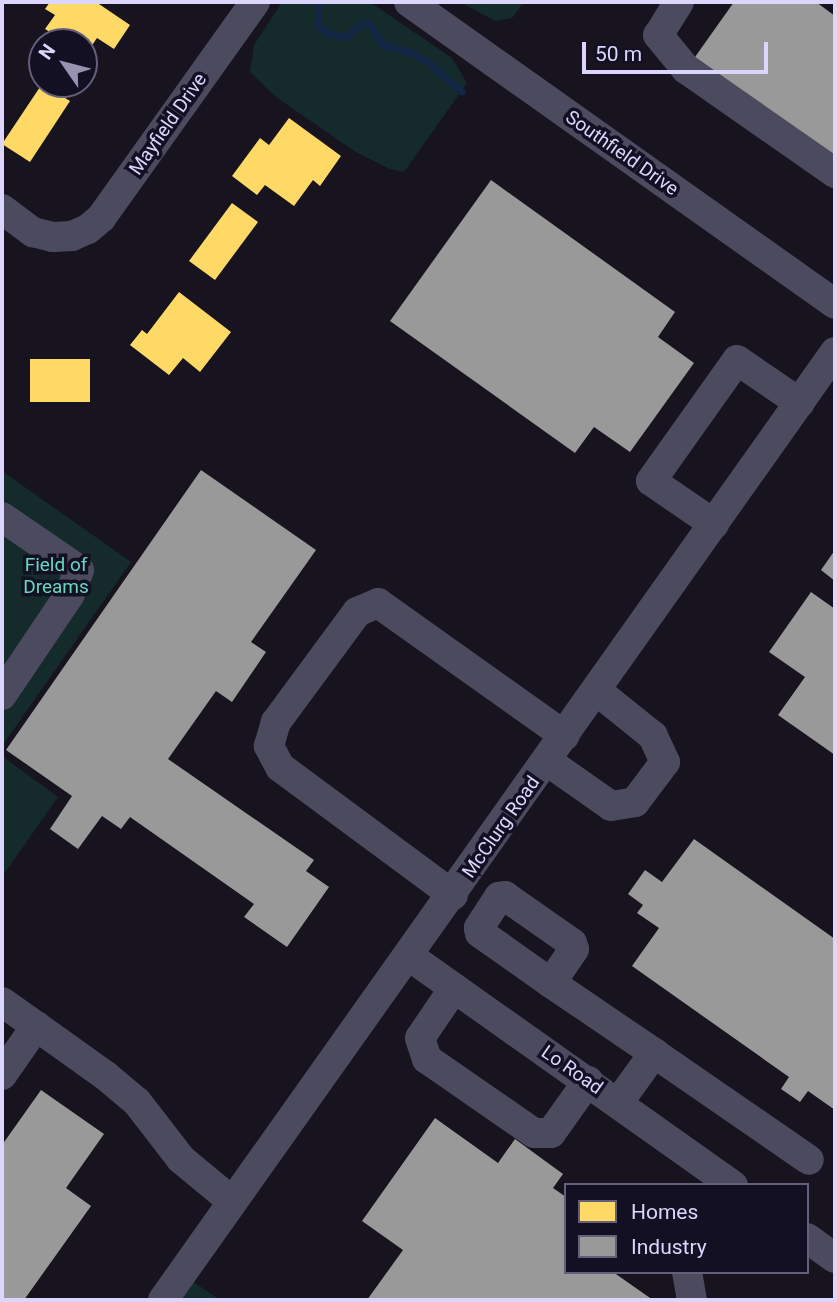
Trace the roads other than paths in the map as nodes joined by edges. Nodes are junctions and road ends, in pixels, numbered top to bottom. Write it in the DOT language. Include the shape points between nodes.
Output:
graph roads {
  1 [pos="255,2"];
  2 [pos="409,2"];
  3 [pos="679,2"];
  4 [pos="835,173"];
  5 [pos="2,209"];
  6 [pos="835,304"];
  7 [pos="835,352"];
  8 [pos="800,403"];
  9 [pos="2,517"];
  10 [pos="714,524"];
  11 [pos="597,691"];
  12 [pos="2,695"];
  13 [pos="565,736"];
  14 [pos="547,761"];
  15 [pos="453,895"];
  16 [pos="410,956"];
  17 [pos="551,983"];
  18 [pos="454,988"];
  19 [pos="2,1002"];
  20 [pos="36,1026"];
  21 [pos="654,1053"];
  22 [pos="2,1075"];
  23 [pos="588,1081"];
  24 [pos="618,1103"];
  25 [pos="808,1160"];
  26 [pos="725,1182"];
  27 [pos="233,1202"];
  28 [pos="809,1239"];
  29 [pos="835,1258"];
  30 [pos="687,1274"];
  31 [pos="163,1300"];
  32 [pos="692,1300"];
  1 -- 5 [label="street, Mayfield Drive" via="101,219 72,236 53,237 33,232"];
  2 -- 6 [label="street, Southfield Drive"];
  3 -- 4 [label="street" via="658,35 686,69"];
  7 -- 8 [label="street, McClurg Road"];
  8 -- 10 [label="street, McClurg Road"];
  8 -- 10 [label="street" via="737,360 651,481"];
  9 -- 12 [label="street" via="79,570 70,594"];
  10 -- 11 [label="street, McClurg Road"];
  11 -- 13 [label="street, McClurg Road"];
  11 -- 14 [label="street" via="653,736 665,762 635,802 611,806"];
  13 -- 14 [label="street, McClurg Road"];
  13 -- 15 [label="street" via="378,603 357,612 276,722 270,747 280,767"];
  14 -- 15 [label="street, McClurg Road"];
  15 -- 16 [label="street, McClurg Road"];
  16 -- 18 [label="street, Lo Road"];
  16 -- 27 [label="street, McClurg Road"];
  17 -- 21 [label="street"];
  18 -- 23 [label="street, Lo Road"];
  18 -- 23 [label="street" via="421,1038 427,1059 534,1133 551,1133"];
  19 -- 20 [label="street"];
  20 -- 22 [label="street"];
  20 -- 27 [label="street" via="137,1102 181,1159"];
  21 -- 24 [label="street"];
  21 -- 25 [label="street"];
  23 -- 24 [label="street, Lo Road"];
  24 -- 26 [label="street, Lo Road"];
  27 -- 31 [label="street, McClurg Road"];
  28 -- 29 [label="street"];
  30 -- 32 [label="street"];
}
